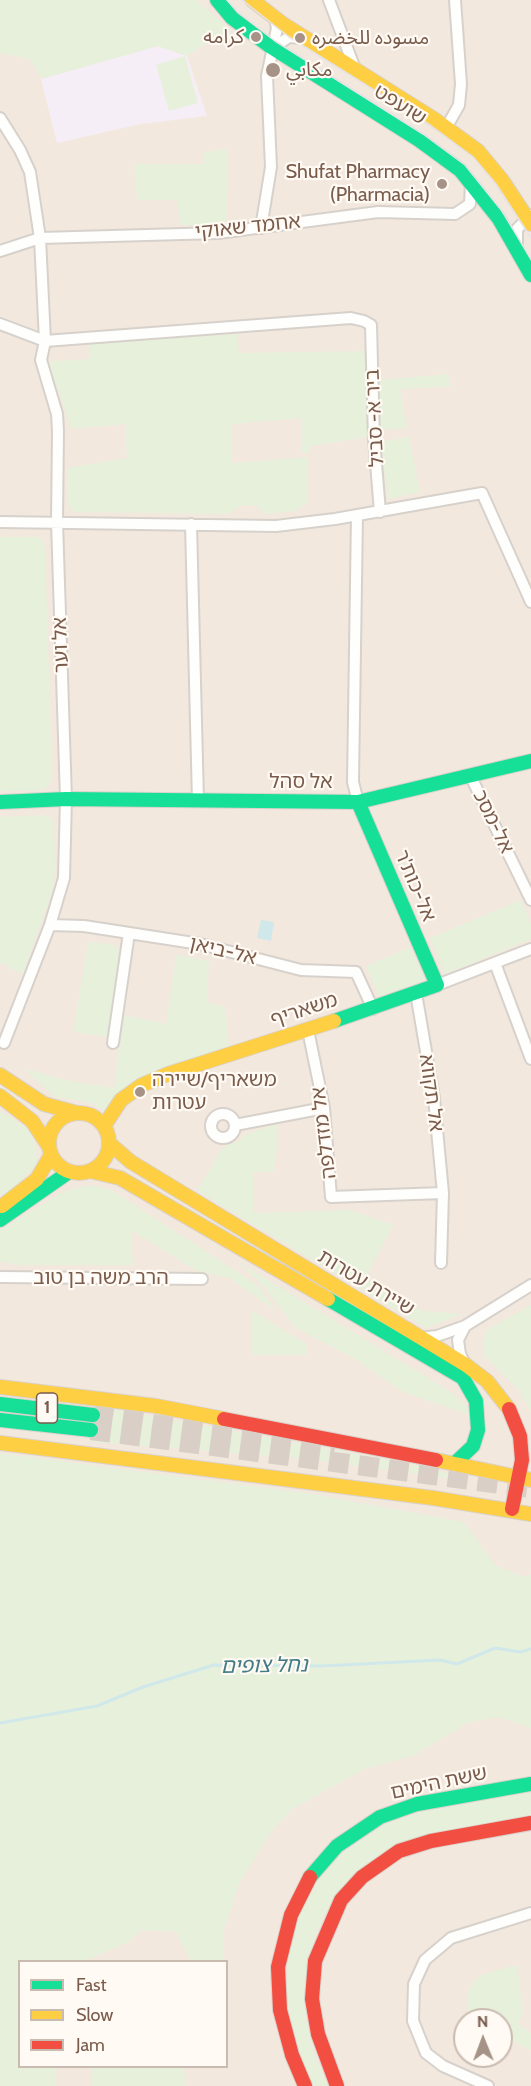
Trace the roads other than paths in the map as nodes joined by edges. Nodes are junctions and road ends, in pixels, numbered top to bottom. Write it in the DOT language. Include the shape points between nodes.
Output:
graph roads {
  1 [pos="218,0"];
  2 [pos="252,0"];
  3 [pos="329,0"];
  4 [pos="455,0"];
  5 [pos="275,18"];
  6 [pos="308,40"];
  7 [pos="273,48"];
  8 [pos="355,69"];
  9 [pos="0,118"];
  10 [pos="446,128"];
  11 [pos="470,181"];
  12 [pos="499,219"];
  13 [pos="530,222"];
  14 [pos="261,228"];
  15 [pos="517,229"];
  16 [pos="40,238"];
  17 [pos="0,251"];
  18 [pos="517,251"];
  19 [pos="531,275"];
  20 [pos="0,324"];
  21 [pos="45,341"];
  22 [pos="380,512"];
  23 [pos="357,516"];
  24 [pos="0,522"];
  25 [pos="57,522"];
  26 [pos="191,524"];
  27 [pos="531,602"];
  28 [pos="531,761"];
  29 [pos="471,777"];
  30 [pos="66,799"];
  31 [pos="198,801"];
  32 [pos="0,802"];
  33 [pos="358,802"];
  34 [pos="531,900"];
  35 [pos="50,925"];
  36 [pos="129,933"];
  37 [pos="531,949"];
  38 [pos="495,963"];
  39 [pos="436,985"];
  40 [pos="416,993"];
  41 [pos="373,1009"];
  42 [pos="308,1030"];
  43 [pos="4,1043"];
  44 [pos="113,1043"];
  45 [pos="531,1059"];
  46 [pos="0,1074"];
  47 [pos="0,1096"];
  48 [pos="324,1108"];
  49 [pos="77,1113"];
  50 [pos="235,1125"];
  51 [pos="104,1126"];
  52 [pos="109,1143"];
  53 [pos="49,1150"];
  54 [pos="90,1171"];
  55 [pos="69,1172"];
  56 [pos="443,1193"];
  57 [pos="0,1208"];
  58 [pos="0,1220"];
  59 [pos="441,1263"];
  60 [pos="0,1277"];
  61 [pos="202,1279"];
  62 [pos="528,1289"];
  63 [pos="465,1326"];
  64 [pos="420,1338"];
  65 [pos="465,1365"];
  66 [pos="0,1387"];
  67 [pos="0,1404"];
  68 [pos="93,1415"];
  69 [pos="514,1419"];
  70 [pos="0,1420"];
  71 [pos="91,1430"];
  72 [pos="0,1443"];
  73 [pos="531,1444"];
  74 [pos="455,1463"];
  75 [pos="527,1476"];
  76 [pos="531,1507"];
  77 [pos="512,1509"];
  78 [pos="531,1514"];
  79 [pos="531,1784"];
  80 [pos="531,1823"];
  81 [pos="531,1913"];
  82 [pos="305,2086"];
  83 [pos="337,2086"];
  84 [pos="488,2086"];
  1 -- 7 [label="main road, שועפט" via="232,18"];
  2 -- 5 [label="main road, שועפט"];
  3 -- 8 [label="street"];
  4 -- 10 [label="street" via="461,84 459,105"];
  5 -- 6 [label="main road, שועפט"];
  5 -- 7 [label="street"];
  6 -- 7 [label="street" via="289,37"];
  6 -- 8 [label="main road, שועפט"];
  7 -- 11 [label="main road, שועפט" via="419,140"];
  7 -- 14 [label="street" via="267,76 271,167"];
  8 -- 10 [label="main road, שועפט"];
  9 -- 16 [label="street, אל וער" via="30,172"];
  10 -- 13 [label="main road, שועפט" via="491,165"];
  11 -- 12 [label="main road, שועפט"];
  11 -- 14 [label="street, אחמד שאוקי" via="470,204 455,214 378,212"];
  12 -- 15 [label="street"];
  12 -- 18 [label="main road, שועפט"];
  13 -- 15 [label="street"];
  14 -- 16 [label="street, אחמד שאוקי" via="218,233"];
  15 -- 18 [label="street"];
  16 -- 17 [label="street, אחמד שאוקי"];
  16 -- 21 [label="street, אל וער"];
  18 -- 19 [label="main road, שועפט"];
  20 -- 21 [label="street"];
  21 -- 22 [label="street, ביר א- סביל" via="351,318 371,325"];
  21 -- 25 [label="street, אל וער" via="41,360 57,414"];
  22 -- 23 [label="street"];
  22 -- 27 [label="street" via="482,493"];
  23 -- 26 [label="street" via="276,526"];
  23 -- 33 [label="street" via="353,782"];
  24 -- 25 [label="street"];
  25 -- 26 [label="street"];
  25 -- 30 [label="street, אל וער"];
  26 -- 31 [label="street"];
  28 -- 29 [label="main road, אל סהל"];
  29 -- 33 [label="main road, אל סהל"];
  29 -- 34 [label="street, אל-מסכ"];
  30 -- 31 [label="main road, אל סהל"];
  30 -- 32 [label="main road, אל סהל"];
  30 -- 35 [label="street, אל וער" via="64,878"];
  31 -- 33 [label="main road, אל סהל"];
  33 -- 39 [label="main road, אל-כות'ר"];
  35 -- 36 [label="street, אל-ביאן"];
  35 -- 43 [label="street, אל וער"];
  36 -- 41 [label="street, אל-ביאן" via="200,944 301,970 356,972"];
  36 -- 44 [label="street"];
  37 -- 38 [label="street, משאריף"];
  38 -- 39 [label="street, משאריף"];
  38 -- 45 [label="street"];
  39 -- 40 [label="main road, משאריף"];
  40 -- 41 [label="main road, משאריף"];
  40 -- 56 [label="street, אל תקווא" via="434,1098"];
  41 -- 42 [label="main road, משאריף"];
  42 -- 48 [label="street, אל מזדלפה"];
  42 -- 51 [label="main road, משאריף" via="142,1085 121,1100"];
  46 -- 49 [label="main road" via="44,1104"];
  47 -- 53 [label="main road" via="32,1121"];
  48 -- 50 [label="street"];
  48 -- 56 [label="street, אל מזדלפה" via="331,1197"];
  49 -- 51 [label="main road" via="92,1116"];
  49 -- 53 [label="main road" via="53,1127"];
  51 -- 52 [label="main road"];
  52 -- 54 [label="main road" via="104,1160"];
  52 -- 64 [label="main road, שיירת עטרות" via="131,1162"];
  53 -- 55 [label="main road" via="55,1162"];
  53 -- 57 [label="main road" via="43,1171"];
  54 -- 55 [label="main road"];
  54 -- 74 [label="main road, שיירת עטרות" via="120,1178 463,1378 476,1401 478,1430 473,1446"];
  55 -- 58 [label="main road"];
  56 -- 59 [label="street, אל תקווא"];
  60 -- 61 [label="street, הרב משה בן טוב"];
  62 -- 63 [label="street"];
  63 -- 64 [label="street"];
  63 -- 65 [label="street" via="458,1340"];
  64 -- 65 [label="main road, שיירת עטרות"];
  65 -- 69 [label="main road, שיירת עטרות" via="496,1390"];
  66 -- 74 [label="main road" via="156,1406"];
  67 -- 68 [label="main road, 1"];
  69 -- 73 [label="main road"];
  69 -- 75 [label="main road, שיירת עטרות"];
  70 -- 71 [label="main road, 1"];
  72 -- 77 [label="main road"];
  74 -- 75 [label="main road"];
  75 -- 77 [label="main road, שיירת עטרות"];
  76 -- 77 [label="main road"];
  77 -- 78 [label="main road"];
  79 -- 82 [label="main road, ששת הימים" via="417,1804 380,1817 337,1846 311,1875 291,1915 278,1967 280,2010"];
  80 -- 83 [label="main road" via="415,1845 387,1858 341,1900 315,1961 312,1999 318,2034"];
  81 -- 84 [label="street" via="451,1938 425,1960 414,1984 413,2021 426,2053 443,2066"];
}
